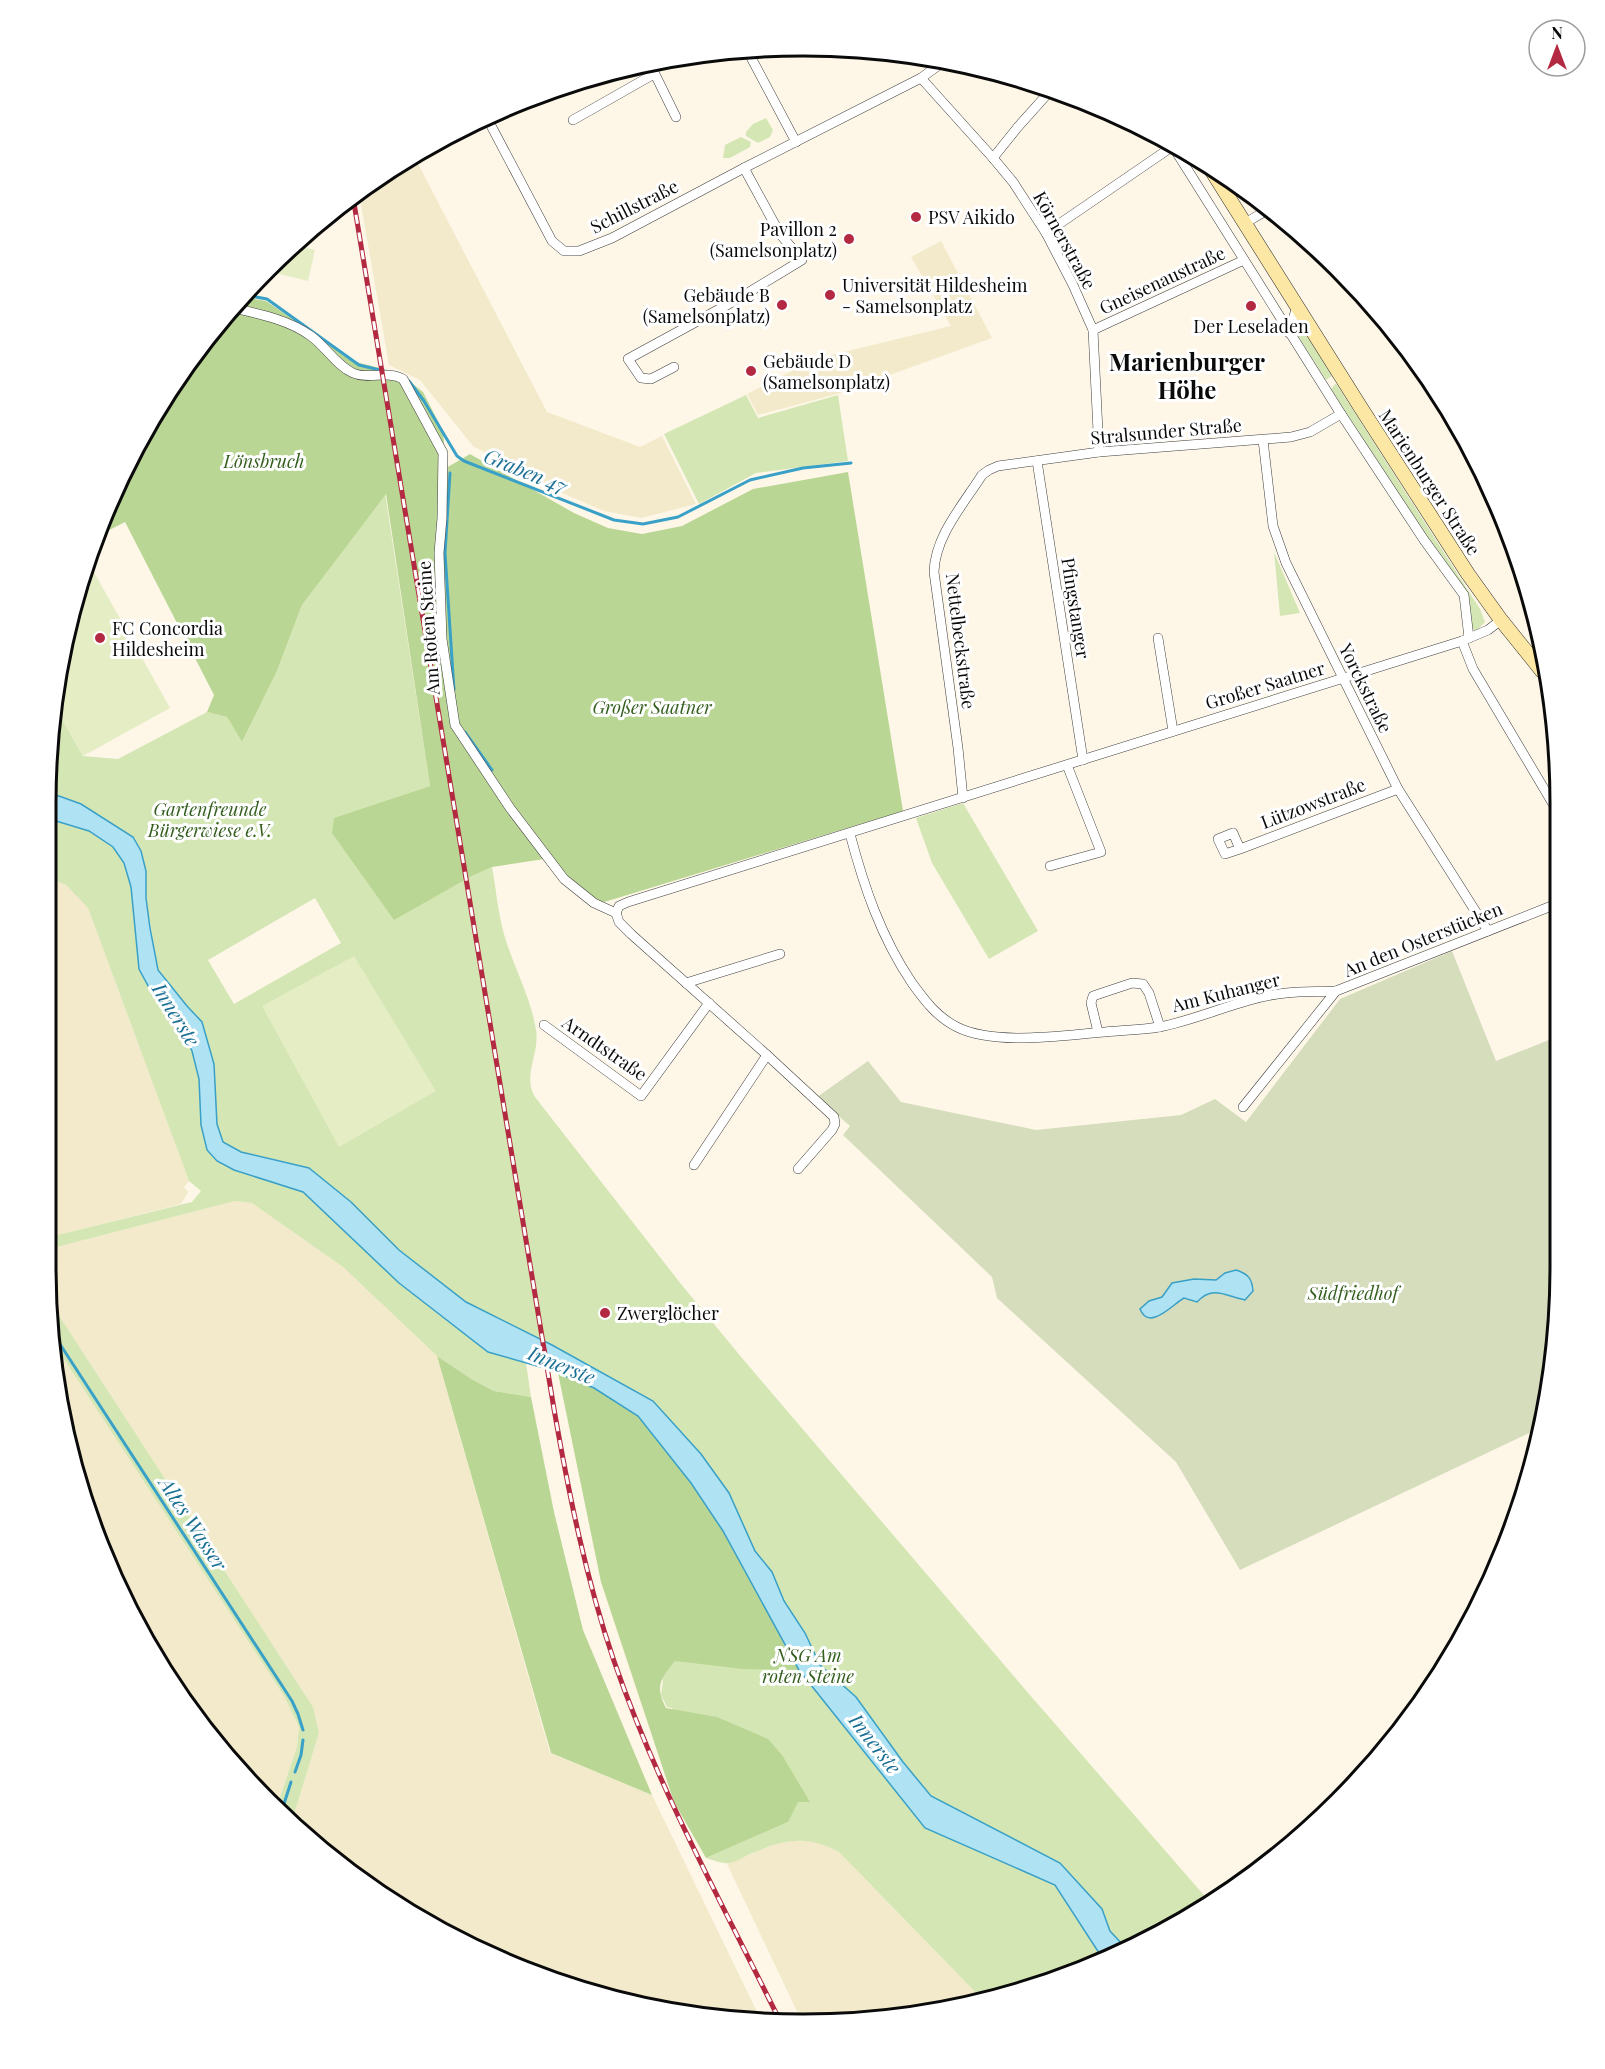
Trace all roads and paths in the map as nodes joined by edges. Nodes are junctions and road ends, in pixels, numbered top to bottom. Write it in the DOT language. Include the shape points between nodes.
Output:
graph roads {
  1 [pos="751,57"];
  2 [pos="935,68"];
  3 [pos="653,71"];
  4 [pos="654,74"];
  5 [pos="921,78"];
  6 [pos="1046,96"];
  7 [pos="676,117"];
  8 [pos="573,120"];
  9 [pos="490,124"];
  10 [pos="796,142"];
  11 [pos="1165,150"];
  12 [pos="993,158"];
  13 [pos="1181,159"];
  14 [pos="744,168"];
  15 [pos="1218,181"];
  16 [pos="1262,214"];
  17 [pos="1245,224"];
  18 [pos="1046,233"];
  19 [pos="1244,260"];
  20 [pos="1297,306"];
  21 [pos="241,310"];
  22 [pos="1093,330"];
  23 [pos="1289,333"];
  24 [pos="674,367"];
  25 [pos="1341,414"];
  26 [pos="1263,440"];
  27 [pos="1099,452"];
  28 [pos="1037,461"];
  29 [pos="989,470"];
  30 [pos="1501,620"];
  31 [pos="1158,638"];
  32 [pos="1465,640"];
  33 [pos="1536,664"];
  34 [pos="1344,678"];
  35 [pos="1173,731"];
  36 [pos="1083,760"];
  37 [pos="1067,765"];
  38 [pos="1398,789"];
  39 [pos="963,798"];
  40 [pos="1550,800"];
  41 [pos="850,834"];
  42 [pos="1240,849"];
  43 [pos="1050,866"];
  44 [pos="1550,907"];
  45 [pos="616,913"];
  46 [pos="1488,932"];
  47 [pos="780,954"];
  48 [pos="686,983"];
  49 [pos="1336,991"];
  50 [pos="709,1003"];
  51 [pos="544,1025"];
  52 [pos="1160,1027"];
  53 [pos="1098,1032"];
  54 [pos="767,1054"];
  55 [pos="1243,1107"];
  56 [pos="694,1165"];
  57 [pos="798,1170"];
  1 -- 10 [label="street"];
  2 -- 5 [label="street"];
  3 -- 4 [label="street"];
  4 -- 7 [label="street"];
  4 -- 8 [label="street"];
  5 -- 10 [label="street"];
  5 -- 12 [label="street, Körnerstraße"];
  6 -- 12 [label="street"];
  9 -- 14 [label="street, Schillstraße" via="552,241 564,251 579,251 612,238"];
  10 -- 14 [label="street, Schillstraße"];
  11 -- 18 [label="street"];
  12 -- 18 [label="street, Körnerstraße"];
  13 -- 19 [label="street, Marienburger Straße"];
  14 -- 24 [label="street" via="780,234 802,260 628,358 641,378 651,380"];
  15 -- 17 [label="main road, Marienburger Straße"];
  16 -- 17 [label="street"];
  17 -- 20 [label="main road, Marienburger Straße"];
  18 -- 22 [label="street, Körnerstraße"];
  19 -- 22 [label="street, Gneisenaustraße"];
  19 -- 23 [label="street, Marienburger Straße"];
  20 -- 23 [label="street"];
  20 -- 30 [label="main road, Marienburger Straße"];
  21 -- 45 [label="street, Am Roten Steine" via="274,317 311,336 350,372 360,376 389,374 403,379 443,453 439,553 442,639 454,725 564,879 594,903"];
  22 -- 27 [label="street, Körnerstraße"];
  23 -- 25 [label="street, Marienburger Straße"];
  25 -- 26 [label="street, Stralsunder Straße" via="1310,432"];
  25 -- 32 [label="street, Marienburger Straße" via="1464,595"];
  26 -- 27 [label="street, Stralsunder Straße"];
  26 -- 34 [label="street, Yorckstraße" via="1273,526 1286,563"];
  27 -- 28 [label="street, Stralsunder Straße"];
  28 -- 29 [label="street, Stralsunder Straße"];
  28 -- 36 [label="street, Pfingstanger"];
  29 -- 39 [label="street, Nettelbeckstraße" via="941,539 934,561"];
  30 -- 32 [label="street, Großer Saatner"];
  30 -- 33 [label="main road, Marienburger Straße"];
  31 -- 35 [label="street"];
  32 -- 34 [label="street, Großer Saatner"];
  32 -- 40 [label="street, Marienburger Straße" via="1473,669"];
  34 -- 35 [label="street, Großer Saatner"];
  34 -- 38 [label="street, Yorckstraße"];
  35 -- 36 [label="street, Großer Saatner"];
  36 -- 37 [label="street, Großer Saatner"];
  37 -- 39 [label="street, Großer Saatner"];
  37 -- 43 [label="street" via="1101,852"];
  38 -- 42 [label="street, Lützowstraße"];
  38 -- 46 [label="street, Yorckstraße"];
  39 -- 41 [label="street, Großer Saatner"];
  41 -- 45 [label="street, Großer Saatner" via="628,902 619,906"];
  41 -- 53 [label="street, Am Kuhanger" via="880,927 907,976 940,1017 975,1034 1057,1037"];
  44 -- 46 [label="street, An den Osterstücken"];
  45 -- 48 [label="street, Am Roten Steine" via="619,922"];
  46 -- 49 [label="street, An den Osterstücken"];
  47 -- 48 [label="street"];
  48 -- 50 [label="street, Am Roten Steine"];
  49 -- 52 [label="street, Am Kuhanger" via="1286,993"];
  49 -- 55 [label="street, An den Osterstücken"];
  50 -- 51 [label="street, Arndtstraße" via="641,1096"];
  50 -- 54 [label="street, Am Roten Steine"];
  52 -- 53 [label="street, Am Kuhanger"];
  52 -- 53 [label="street, Am Kuhanger" via="1149,993 1143,984 1132,983 1093,996"];
  54 -- 56 [label="street"];
  54 -- 57 [label="street, Am Roten Steine" via="834,1118 832,1130"];
}
